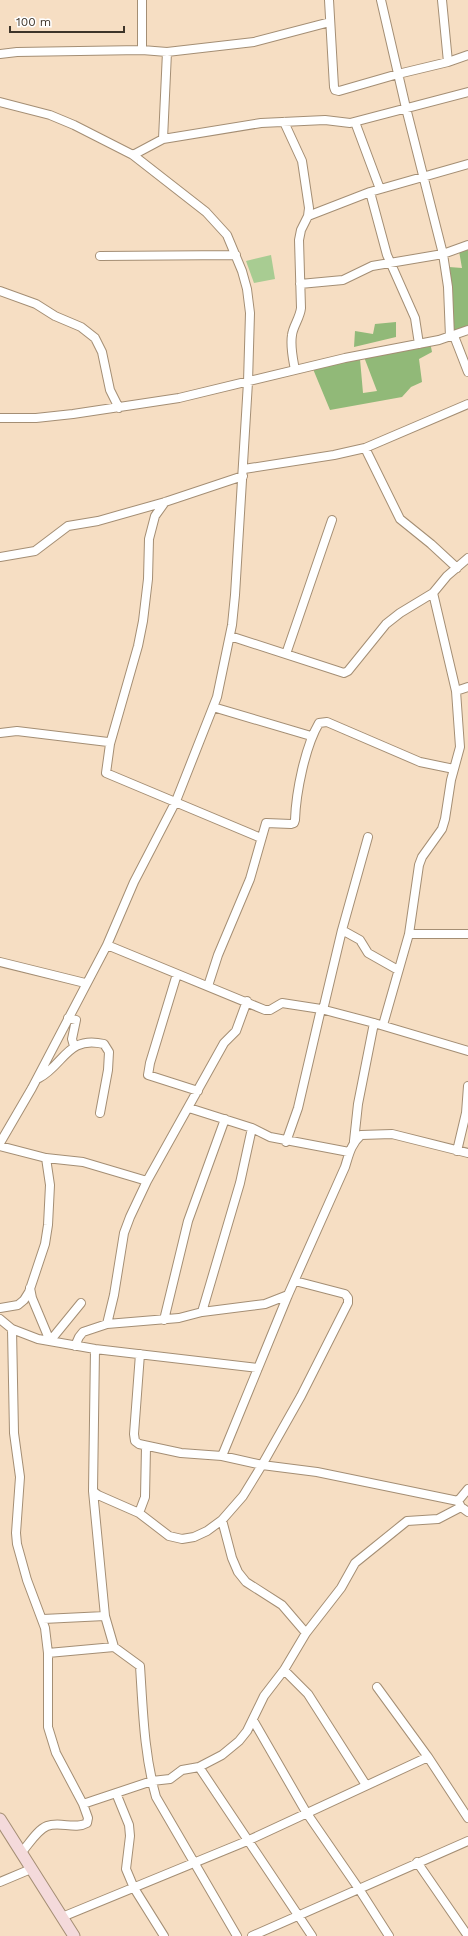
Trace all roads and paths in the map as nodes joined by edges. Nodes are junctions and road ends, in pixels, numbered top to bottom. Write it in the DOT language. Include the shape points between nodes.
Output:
graph roads {
  1 [pos="142,0"];
  2 [pos="329,0"];
  3 [pos="381,0"];
  4 [pos="442,0"];
  5 [pos="330,22"];
  6 [pos="142,50"];
  7 [pos="167,52"];
  8 [pos="0,54"];
  9 [pos="468,54"];
  10 [pos="448,62"];
  11 [pos="398,74"];
  12 [pos="468,92"];
  13 [pos="0,102"];
  14 [pos="406,108"];
  15 [pos="284,122"];
  16 [pos="355,122"];
  17 [pos="163,139"];
  18 [pos="133,155"];
  19 [pos="468,164"];
  20 [pos="423,176"];
  21 [pos="380,189"];
  22 [pos="370,192"];
  23 [pos="308,216"];
  24 [pos="468,245"];
  25 [pos="443,254"];
  26 [pos="236,255"];
  27 [pos="100,256"];
  28 [pos="390,263"];
  29 [pos="300,284"];
  30 [pos="0,291"];
  31 [pos="468,330"];
  32 [pos="452,337"];
  33 [pos="419,344"];
  34 [pos="295,370"];
  35 [pos="468,372"];
  36 [pos="248,382"];
  37 [pos="468,404"];
  38 [pos="119,408"];
  39 [pos="0,418"];
  40 [pos="365,448"];
  41 [pos="243,472"];
  42 [pos="165,502"];
  43 [pos="332,520"];
  44 [pos="0,557"];
  45 [pos="468,558"];
  46 [pos="457,568"];
  47 [pos="433,593"];
  48 [pos="230,636"];
  49 [pos="286,654"];
  50 [pos="468,687"];
  51 [pos="456,691"];
  52 [pos="213,707"];
  53 [pos="0,733"];
  54 [pos="311,736"];
  55 [pos="110,744"];
  56 [pos="464,746"];
  57 [pos="454,769"];
  58 [pos="176,801"];
  59 [pos="368,837"];
  60 [pos="261,838"];
  61 [pos="342,930"];
  62 [pos="409,934"];
  63 [pos="468,934"];
  64 [pos="107,945"];
  65 [pos="0,962"];
  66 [pos="398,970"];
  67 [pos="177,974"];
  68 [pos="86,983"];
  69 [pos="208,986"];
  70 [pos="247,1002"];
  71 [pos="322,1010"];
  72 [pos="68,1018"];
  73 [pos="374,1023"];
  74 [pos="383,1025"];
  75 [pos="74,1046"];
  76 [pos="468,1051"];
  77 [pos="37,1079"];
  78 [pos="468,1086"];
  79 [pos="198,1091"];
  80 [pos="189,1108"];
  81 [pos="100,1113"];
  82 [pos="225,1119"];
  83 [pos="252,1128"];
  84 [pos="354,1141"];
  85 [pos="286,1142"];
  86 [pos="0,1143"];
  87 [pos="0,1146"];
  88 [pos="457,1151"];
  89 [pos="349,1152"];
  90 [pos="468,1153"];
  91 [pos="46,1158"];
  92 [pos="147,1181"];
  93 [pos="295,1281"];
  94 [pos="30,1288"];
  95 [pos="288,1296"];
  96 [pos="80,1303"];
  97 [pos="0,1308"];
  98 [pos="202,1312"];
  99 [pos="0,1319"];
  100 [pos="164,1320"];
  101 [pos="107,1324"];
  102 [pos="12,1329"];
  103 [pos="50,1341"];
  104 [pos="75,1346"];
  105 [pos="96,1349"];
  106 [pos="140,1354"];
  107 [pos="258,1368"];
  108 [pos="146,1447"];
  109 [pos="222,1456"];
  110 [pos="262,1465"];
  111 [pos="93,1491"];
  112 [pos="464,1499"];
  113 [pos="139,1513"];
  114 [pos="222,1520"];
  115 [pos="105,1616"];
  116 [pos="43,1619"];
  117 [pos="306,1633"];
  118 [pos="114,1647"];
  119 [pos="48,1654"];
  120 [pos="284,1670"];
  121 [pos="377,1687"];
  122 [pos="253,1720"];
  123 [pos="428,1757"];
  124 [pos="199,1767"];
  125 [pos="152,1781"];
  126 [pos="366,1785"];
  127 [pos="116,1793"];
  128 [pos="82,1804"];
  129 [pos="306,1812"];
  130 [pos="468,1818"];
  131 [pos="0,1819"];
  132 [pos="247,1841"];
  133 [pos="468,1841"];
  134 [pos="22,1853"];
  135 [pos="417,1862"];
  136 [pos="195,1863"];
  137 [pos="31,1869"];
  138 [pos="0,1882"];
  139 [pos="134,1888"];
  140 [pos="360,1889"];
  141 [pos="298,1915"];
  142 [pos="62,1917"];
  143 [pos="74,1936"];
  144 [pos="164,1936"];
  145 [pos="237,1936"];
  146 [pos="252,1936"];
  147 [pos="312,1936"];
  148 [pos="389,1936"];
  149 [pos="468,1936"];
  1 -- 6 [label="street"];
  2 -- 5 [label="street"];
  3 -- 11 [label="street"];
  4 -- 10 [label="street"];
  5 -- 7 [label="street" via="254,42"];
  5 -- 11 [label="street" via="335,90"];
  6 -- 7 [label="street"];
  6 -- 8 [label="street"];
  7 -- 17 [label="street"];
  9 -- 10 [label="street"];
  10 -- 11 [label="street"];
  11 -- 14 [label="street"];
  12 -- 14 [label="street"];
  13 -- 18 [label="street" via="56,117"];
  14 -- 16 [label="street"];
  14 -- 20 [label="street"];
  15 -- 16 [label="street"];
  15 -- 17 [label="street" via="245,124"];
  15 -- 23 [label="street" via="302,161"];
  16 -- 21 [label="street"];
  17 -- 18 [label="street"];
  18 -- 26 [label="street" via="206,212 226,235"];
  19 -- 20 [label="street"];
  20 -- 21 [label="street"];
  20 -- 25 [label="street"];
  21 -- 22 [label="street"];
  22 -- 23 [label="street"];
  22 -- 28 [label="street"];
  23 -- 29 [label="street" via="299,240"];
  24 -- 25 [label="street"];
  25 -- 28 [label="street"];
  25 -- 32 [label="street"];
  26 -- 27 [label="street"];
  26 -- 36 [label="street" via="247,289 250,313"];
  28 -- 29 [label="street" via="372,266 343,280"];
  28 -- 33 [label="street" via="415,318"];
  29 -- 34 [label="street" via="300,315 291,342"];
  30 -- 38 [label="street" via="36,304 54,316 81,327 95,338 102,352 110,390"];
  31 -- 32 [label="street"];
  32 -- 33 [label="street"];
  32 -- 35 [label="street"];
  33 -- 34 [label="street"];
  34 -- 36 [label="street"];
  36 -- 38 [label="street" via="179,398"];
  36 -- 41 [label="street"];
  37 -- 40 [label="street"];
  38 -- 39 [label="street" via="36,418"];
  40 -- 41 [label="street"];
  40 -- 46 [label="street" via="400,519"];
  41 -- 42 [label="street"];
  41 -- 48 [label="street" via="236,595"];
  42 -- 44 [label="street" via="98,521 68,526 58,531 35,551"];
  42 -- 55 [label="street" via="156,516 149,539 143,621"];
  43 -- 49 [label="street"];
  45 -- 46 [label="street"];
  46 -- 47 [label="street"];
  47 -- 49 [label="street" via="386,624 344,673"];
  47 -- 51 [label="street"];
  48 -- 49 [label="street"];
  48 -- 52 [label="street"];
  50 -- 51 [label="street"];
  51 -- 56 [label="street"];
  52 -- 54 [label="street"];
  52 -- 58 [label="street"];
  53 -- 55 [label="street" via="17,731"];
  54 -- 57 [label="street" via="319,723 327,722 420,762"];
  54 -- 60 [label="street" via="296,798 294,823 266,823"];
  55 -- 58 [label="street" via="106,774"];
  56 -- 57 [label="street"];
  57 -- 62 [label="street" via="442,830 419,865"];
  58 -- 60 [label="street"];
  58 -- 64 [label="street" via="134,882"];
  59 -- 61 [label="street"];
  60 -- 69 [label="street" via="250,879 218,955"];
  61 -- 66 [label="street" via="360,940 368,953"];
  61 -- 71 [label="street"];
  62 -- 63 [label="street"];
  62 -- 66 [label="street"];
  64 -- 67 [label="street"];
  64 -- 68 [label="street"];
  65 -- 68 [label="street"];
  66 -- 74 [label="street"];
  67 -- 69 [label="street"];
  67 -- 79 [label="street" via="148,1075"];
  68 -- 72 [label="street"];
  69 -- 70 [label="street"];
  70 -- 71 [label="street" via="265,1010 282,1003"];
  70 -- 79 [label="street" via="236,1031 224,1043"];
  71 -- 73 [label="street"];
  71 -- 85 [label="street" via="298,1108"];
  72 -- 75 [label="street" via="76,1020 72,1039"];
  72 -- 77 [label="street"];
  73 -- 74 [label="street"];
  73 -- 84 [label="street" via="358,1104"];
  74 -- 76 [label="street"];
  75 -- 77 [label="street"];
  75 -- 81 [label="street" via="92,1041 104,1044 109,1052"];
  77 -- 86 [label="street"];
  78 -- 88 [label="street" via="466,1113"];
  79 -- 80 [label="street"];
  80 -- 82 [label="street"];
  80 -- 92 [label="street"];
  82 -- 83 [label="street"];
  82 -- 100 [label="street" via="188,1221"];
  83 -- 85 [label="street"];
  83 -- 98 [label="street" via="240,1183"];
  84 -- 88 [label="street" via="361,1135 392,1134"];
  84 -- 89 [label="street"];
  85 -- 89 [label="street"];
  87 -- 91 [label="street"];
  88 -- 90 [label="street"];
  89 -- 93 [label="street" via="346,1167"];
  91 -- 92 [label="street" via="83,1162"];
  91 -- 94 [label="street" via="50,1185 48,1229"];
  92 -- 101 [label="street" via="124,1233"];
  93 -- 95 [label="street"];
  93 -- 110 [label="street" via="345,1294 348,1303 301,1396"];
  94 -- 97 [label="street" via="24,1300 18,1305"];
  94 -- 103 [label="street"];
  95 -- 98 [label="street" via="265,1304"];
  95 -- 107 [label="street"];
  96 -- 103 [label="street"];
  98 -- 100 [label="street"];
  99 -- 102 [label="street"];
  100 -- 101 [label="street"];
  101 -- 104 [label="street" via="83,1332"];
  102 -- 103 [label="street"];
  102 -- 116 [label="street" via="14,1444 20,1477 17,1544 27,1580"];
  103 -- 104 [label="street"];
  104 -- 105 [label="street"];
  105 -- 106 [label="street"];
  105 -- 111 [label="street"];
  106 -- 107 [label="street"];
  106 -- 108 [label="street" via="134,1434 136,1441"];
  107 -- 109 [label="street"];
  108 -- 109 [label="street" via="188,1454"];
  108 -- 113 [label="street" via="145,1497"];
  109 -- 110 [label="street"];
  110 -- 112 [label="street" via="317,1472"];
  110 -- 114 [label="street" via="243,1496"];
  111 -- 113 [label="street"];
  111 -- 115 [label="street"];
  112 -- 117 [label="street" via="438,1519 407,1521 389,1534 355,1563 341,1588"];
  113 -- 114 [label="street" via="169,1536 182,1539 194,1538"];
  114 -- 117 [label="street" via="238,1572 246,1582 282,1605"];
  115 -- 116 [label="street"];
  115 -- 118 [label="street"];
  116 -- 119 [label="street"];
  117 -- 120 [label="street"];
  118 -- 119 [label="street"];
  118 -- 125 [label="street" via="140,1666 142,1722"];
  119 -- 128 [label="street" via="48,1727 56,1753"];
  120 -- 122 [label="street" via="264,1696"];
  120 -- 126 [label="street" via="308,1694"];
  121 -- 123 [label="street"];
  122 -- 124 [label="street" via="239,1741 222,1755"];
  122 -- 129 [label="street"];
  123 -- 126 [label="street"];
  123 -- 130 [label="street"];
  124 -- 125 [label="street" via="182,1770 170,1780"];
  124 -- 132 [label="street"];
  125 -- 127 [label="street"];
  125 -- 136 [label="street" via="156,1797"];
  126 -- 129 [label="street"];
  127 -- 128 [label="street"];
  127 -- 139 [label="street" via="129,1825 126,1869"];
  128 -- 134 [label="street" via="88,1818 87,1823 83,1826 46,1826"];
  129 -- 132 [label="street"];
  129 -- 140 [label="street"];
  131 -- 134 [label="main road"];
  132 -- 136 [label="street"];
  132 -- 141 [label="street"];
  133 -- 135 [label="street"];
  134 -- 137 [label="main road"];
  135 -- 140 [label="street"];
  135 -- 149 [label="street"];
  136 -- 139 [label="street"];
  136 -- 145 [label="street"];
  137 -- 138 [label="street"];
  137 -- 142 [label="main road"];
  139 -- 142 [label="street"];
  139 -- 144 [label="street"];
  140 -- 141 [label="street"];
  140 -- 148 [label="street"];
  141 -- 146 [label="street"];
  141 -- 147 [label="street"];
  142 -- 143 [label="main road"];
}
